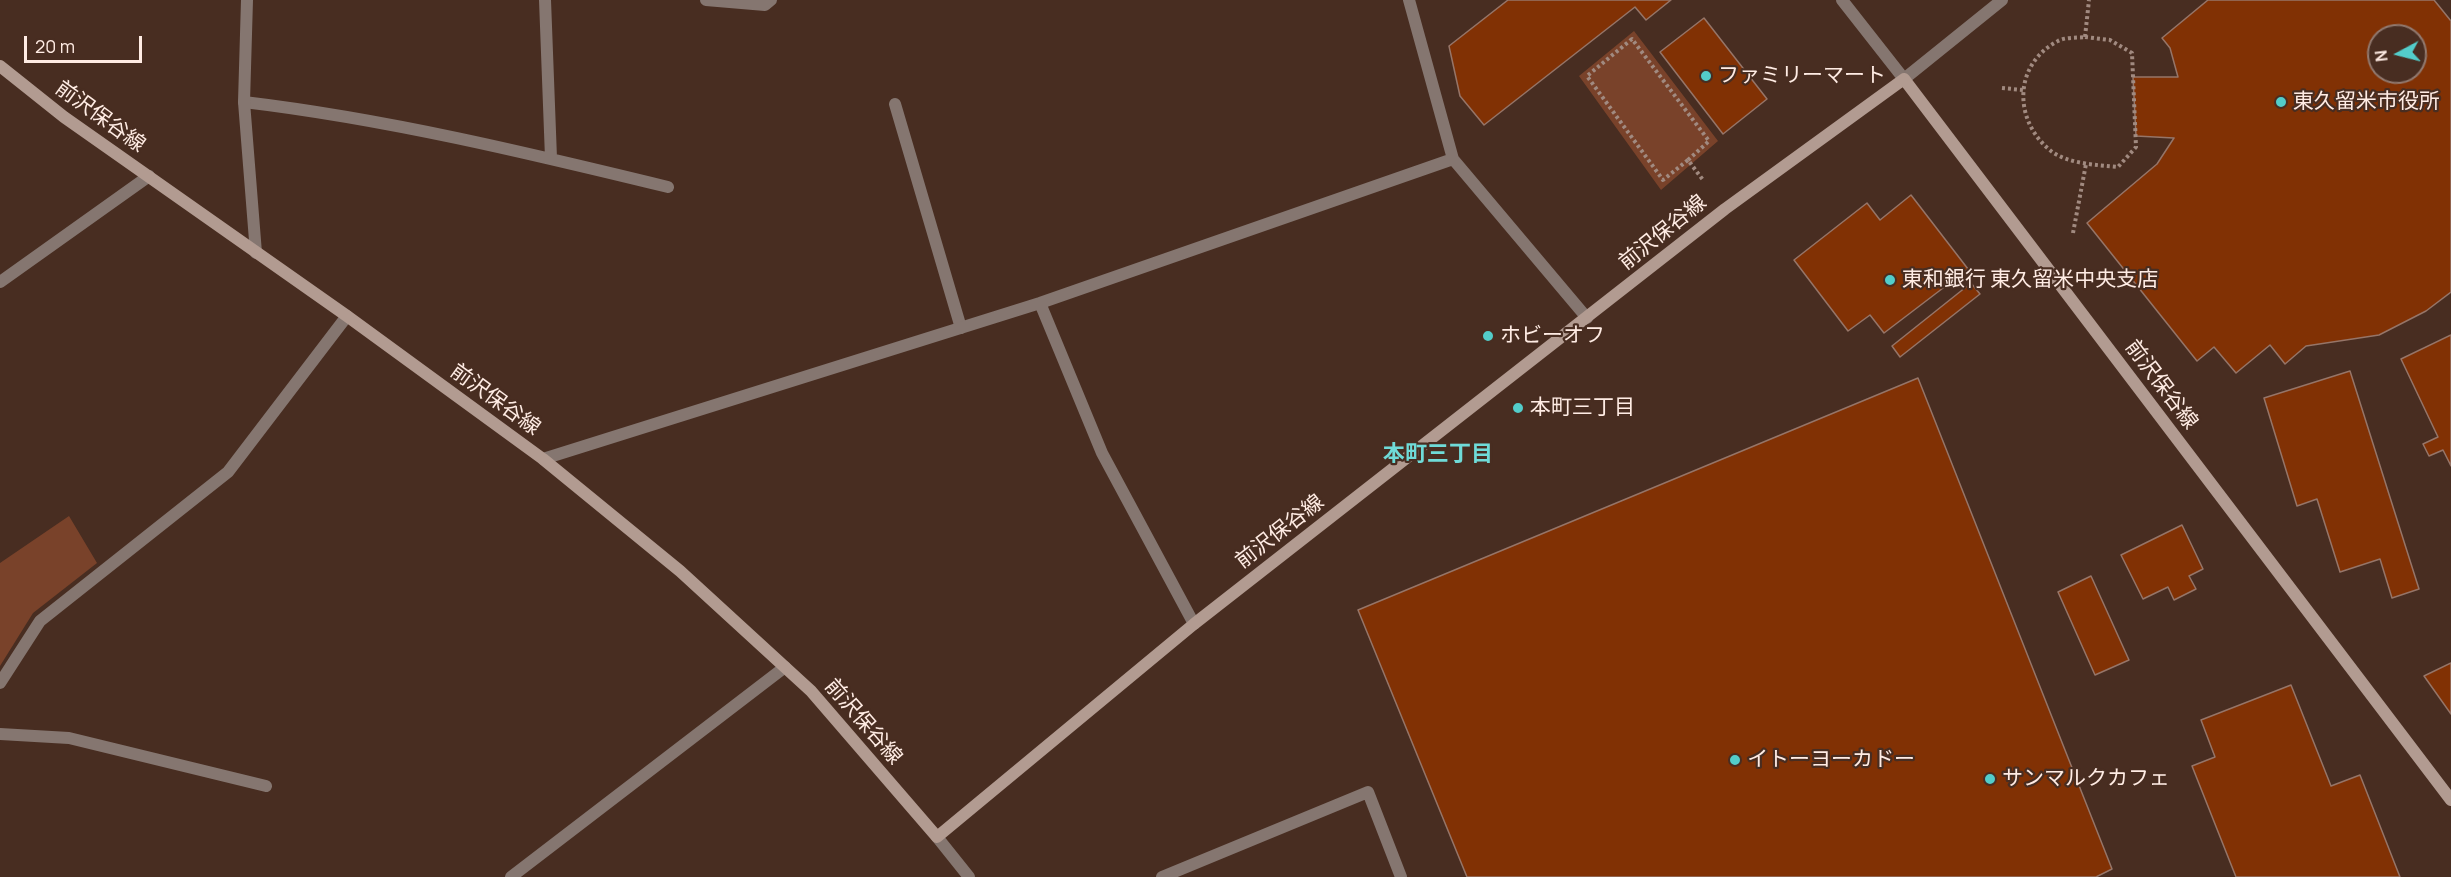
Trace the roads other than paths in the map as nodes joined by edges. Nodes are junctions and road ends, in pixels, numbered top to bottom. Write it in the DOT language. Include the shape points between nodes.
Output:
graph roads {
  1 [pos="247,0"];
  2 [pos="545,0"];
  3 [pos="706,0"];
  4 [pos="771,0"];
  5 [pos="1409,0"];
  6 [pos="1842,0"];
  7 [pos="2002,0"];
  8 [pos="0,66"];
  9 [pos="1904,79"];
  10 [pos="244,102"];
  11 [pos="895,104"];
  12 [pos="551,158"];
  13 [pos="1453,159"];
  14 [pos="148,176"];
  15 [pos="668,187"];
  16 [pos="256,253"];
  17 [pos="0,282"];
  18 [pos="1040,303"];
  19 [pos="347,316"];
  20 [pos="1587,318"];
  21 [pos="961,328"];
  22 [pos="543,459"];
  23 [pos="1194,624"];
  24 [pos="784,667"];
  25 [pos="0,683"];
  26 [pos="0,734"];
  27 [pos="266,786"];
  28 [pos="2451,800"];
  29 [pos="937,837"];
  30 [pos="511,877"];
  31 [pos="969,877"];
  32 [pos="1162,877"];
  33 [pos="1401,877"];
  1 -- 10 [label="street"];
  2 -- 12 [label="street"];
  3 -- 4 [label="street" via="765,5"];
  5 -- 13 [label="street"];
  6 -- 9 [label="street"];
  7 -- 9 [label="street"];
  8 -- 14 [label="main road, 前沢保谷線"];
  9 -- 20 [label="main road, 前沢保谷線" via="1725,209"];
  9 -- 28 [label="main road, 前沢保谷線"];
  10 -- 12 [label="street" via="319,111"];
  10 -- 16 [label="street"];
  11 -- 21 [label="street"];
  12 -- 15 [label="street"];
  13 -- 18 [label="street"];
  13 -- 20 [label="street"];
  14 -- 16 [label="main road, 前沢保谷線"];
  14 -- 17 [label="street"];
  16 -- 19 [label="main road, 前沢保谷線"];
  18 -- 21 [label="street"];
  18 -- 23 [label="street" via="1102,453"];
  19 -- 22 [label="main road, 前沢保谷線"];
  19 -- 25 [label="street" via="228,472 40,621"];
  20 -- 23 [label="main road, 前沢保谷線"];
  21 -- 22 [label="street"];
  22 -- 24 [label="main road, 前沢保谷線" via="680,571"];
  23 -- 29 [label="main road, 前沢保谷線"];
  24 -- 29 [label="main road, 前沢保谷線" via="811,691"];
  24 -- 30 [label="street"];
  26 -- 27 [label="street" via="69,738"];
  29 -- 31 [label="street"];
  32 -- 33 [label="street" via="1368,792"];
}
